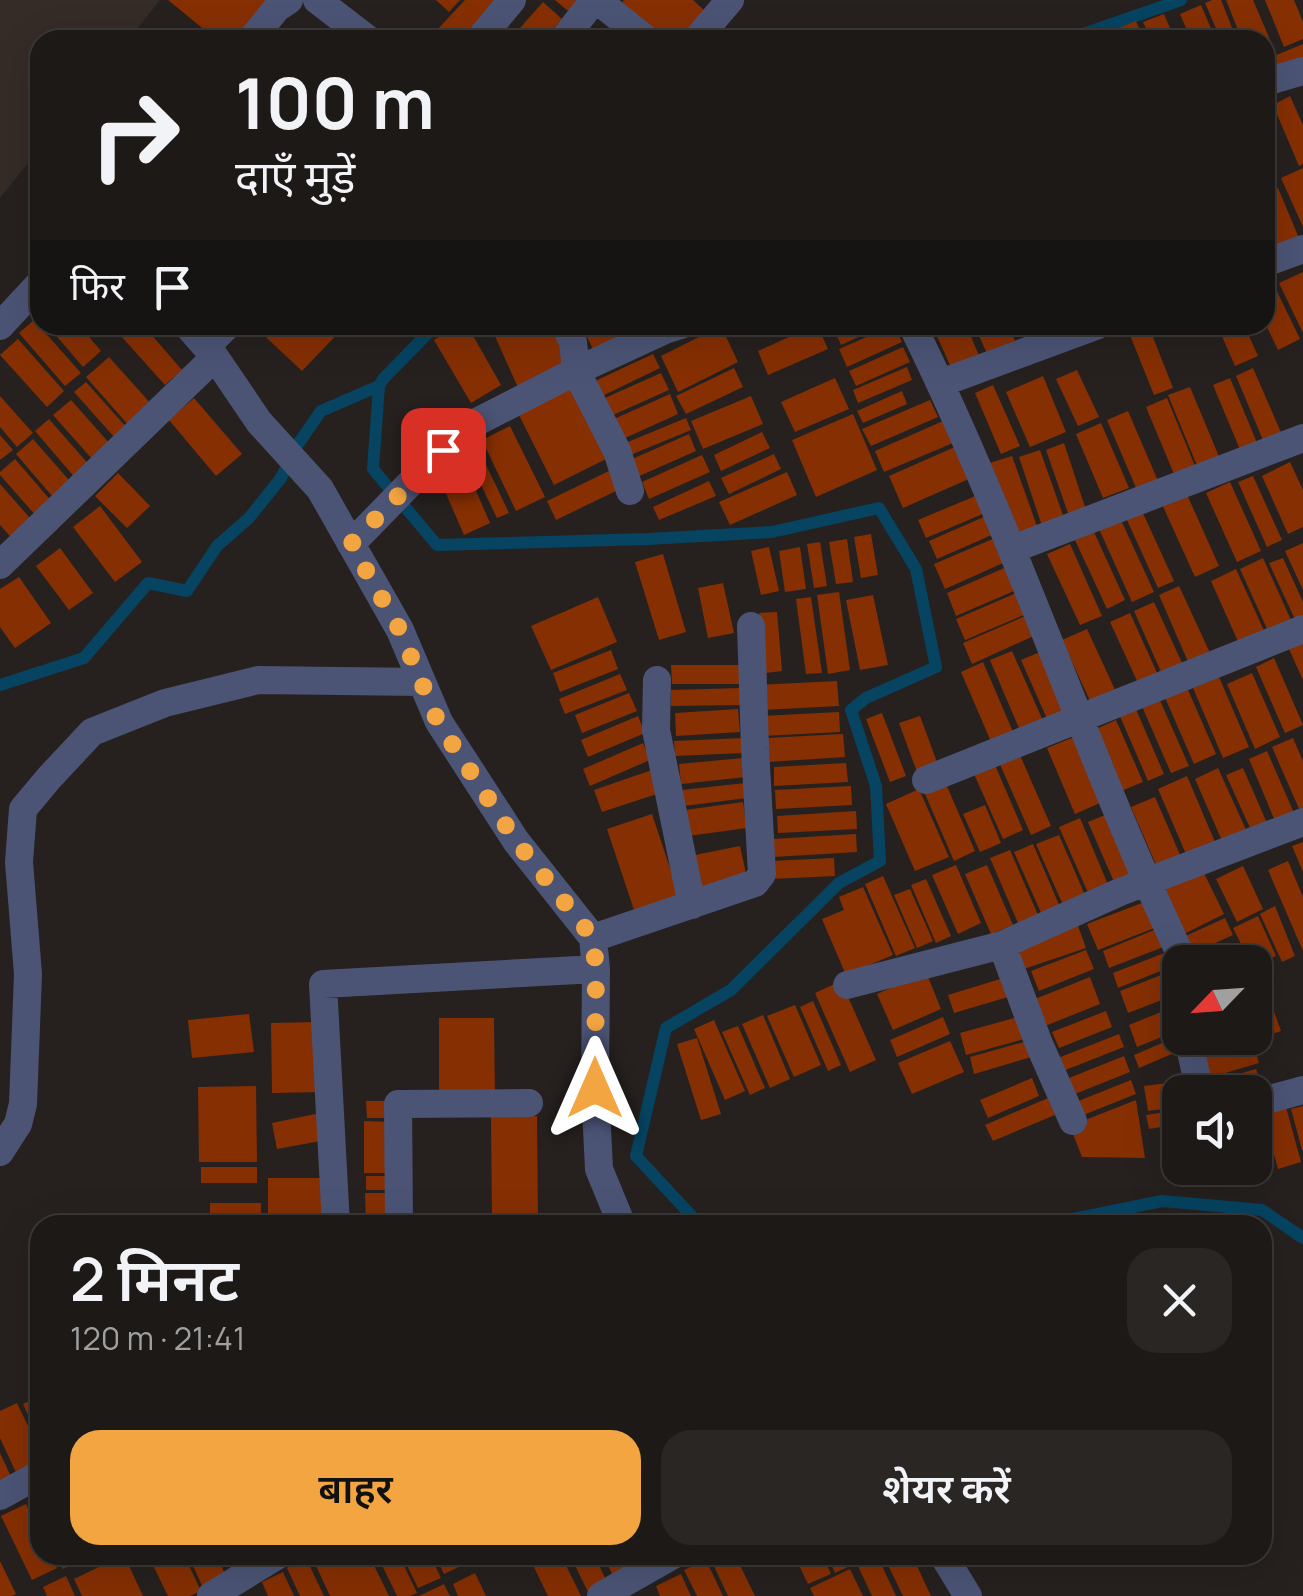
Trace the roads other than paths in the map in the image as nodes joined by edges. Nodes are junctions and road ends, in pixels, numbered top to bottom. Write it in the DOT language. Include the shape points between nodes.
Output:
graph roads {
  1 [pos="289,0"];
  2 [pos="317,0"];
  3 [pos="512,0"];
  4 [pos="596,0"];
  5 [pos="728,1"];
  6 [pos="259,30"];
  7 [pos="356,30"];
  8 [pos="488,30"];
  9 [pos="572,30"];
  10 [pos="635,30"];
  11 [pos="704,30"];
  12 [pos="1303,71"];
  13 [pos="1275,79"];
  14 [pos="1303,249"];
  15 [pos="1275,259"];
  16 [pos="30,294"];
  17 [pos="0,326"];
  18 [pos="570,335"];
  19 [pos="654,335"];
  20 [pos="917,335"];
  21 [pos="1071,335"];
  22 [pos="203,342"];
  23 [pos="576,372"];
  24 [pos="941,383"];
  25 [pos="1303,438"];
  26 [pos="630,491"];
  27 [pos="351,544"];
  28 [pos="1013,549"];
  29 [pos="0,565"];
  30 [pos="752,626"];
  31 [pos="1303,629"];
  32 [pos="656,680"];
  33 [pos="422,682"];
  34 [pos="1081,718"];
  35 [pos="926,780"];
  36 [pos="1303,822"];
  37 [pos="1146,882"];
  38 [pos="692,905"];
  39 [pos="593,938"];
  40 [pos="1002,945"];
  41 [pos="1176,945"];
  42 [pos="596,969"];
  43 [pos="848,984"];
  44 [pos="1303,1090"];
  45 [pos="1272,1098"];
  46 [pos="530,1103"];
  47 [pos="1073,1120"];
  48 [pos="0,1152"];
  49 [pos="335,1215"];
  50 [pos="399,1215"];
  51 [pos="618,1215"];
  52 [pos="30,1480"];
  53 [pos="0,1496"];
  54 [pos="262,1565"];
  55 [pos="655,1565"];
  56 [pos="949,1565"];
  57 [pos="211,1596"];
  58 [pos="601,1596"];
  59 [pos="968,1596"];
  1 -- 6 [label="street"];
  2 -- 7 [label="street"];
  3 -- 8 [label="street"];
  4 -- 9 [label="street"];
  4 -- 10 [label="street"];
  5 -- 11 [label="street"];
  12 -- 13 [label="street"];
  14 -- 15 [label="street"];
  16 -- 17 [label="street"];
  18 -- 23 [label="street"];
  19 -- 23 [label="street"];
  20 -- 24 [label="street"];
  21 -- 24 [label="street"];
  22 -- 27 [label="street" via="260,422 320,489"];
  22 -- 29 [label="street"];
  23 -- 26 [label="street"];
  23 -- 27 [label="street" via="463,429"];
  24 -- 28 [label="street"];
  25 -- 28 [label="street"];
  27 -- 33 [label="street"];
  28 -- 34 [label="street"];
  30 -- 38 [label="street" via="762,874 756,883"];
  31 -- 34 [label="street"];
  32 -- 38 [label="street" via="656,730"];
  33 -- 39 [label="street" via="438,722 516,841"];
  33 -- 48 [label="street" via="258,680 165,703 92,732 48,778 23,809 24,1104"];
  34 -- 35 [label="street"];
  34 -- 37 [label="street"];
  36 -- 37 [label="street"];
  37 -- 40 [label="street"];
  37 -- 41 [label="street"];
  38 -- 39 [label="street"];
  39 -- 42 [label="street"];
  40 -- 43 [label="street"];
  40 -- 47 [label="street"];
  42 -- 49 [label="street" via="323,984"];
  42 -- 51 [label="street" via="599,1169"];
  44 -- 45 [label="street"];
  46 -- 50 [label="street" via="398,1104"];
  52 -- 53 [label="street"];
  54 -- 57 [label="street"];
  55 -- 58 [label="street"];
  56 -- 59 [label="street"];
}
